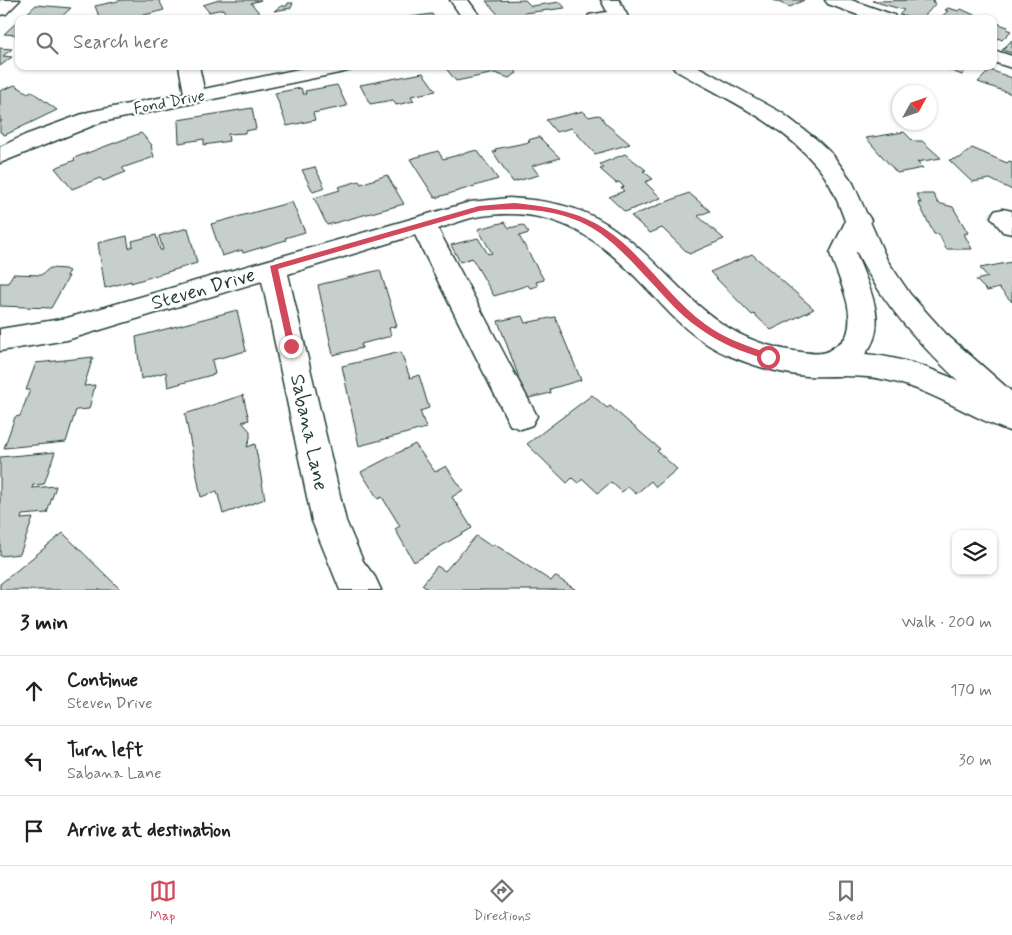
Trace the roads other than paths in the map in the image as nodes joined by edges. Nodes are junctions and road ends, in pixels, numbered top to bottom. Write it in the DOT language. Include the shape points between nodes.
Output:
graph roads {
  1 [pos="11,0"];
  2 [pos="460,0"];
  3 [pos="834,0"];
  4 [pos="0,10"];
  5 [pos="470,15"];
  6 [pos="876,15"];
  7 [pos="997,57"];
  8 [pos="1012,62"];
  9 [pos="190,70"];
  10 [pos="324,70"];
  11 [pos="690,70"];
  12 [pos="195,96"];
  13 [pos="0,156"];
  14 [pos="858,220"];
  15 [pos="423,225"];
  16 [pos="273,268"];
  17 [pos="0,340"];
  18 [pos="830,364"];
  19 [pos="1012,410"];
  20 [pos="521,416"];
  21 [pos="1012,419"];
  22 [pos="362,590"];
  1 -- 4 [label="street"];
  2 -- 5 [label="street"];
  3 -- 6 [label="street"];
  7 -- 8 [label="street"];
  9 -- 12 [label="street"];
  10 -- 12 [label="street, Fond Drive"];
  11 -- 14 [label="street" via="765,110 798,134 824,159 848,191"];
  12 -- 13 [label="street, Fond Drive" via="96,116"];
  14 -- 18 [label="street" via="843,253 860,300 864,330 858,342"];
  14 -- 19 [label="street" via="874,261 908,309 934,340"];
  15 -- 16 [label="street, Steven Drive"];
  15 -- 18 [label="street, Steven Drive" via="479,208 514,205 543,208 574,217 602,230 679,307 724,341 768,357 805,364"];
  15 -- 20 [label="street"];
  16 -- 17 [label="street, Steven Drive" via="67,329"];
  16 -- 22 [label="street, Sabana Lane" via="329,520 349,572"];
  18 -- 21 [label="street, Steven Drive" via="902,372"];
}
